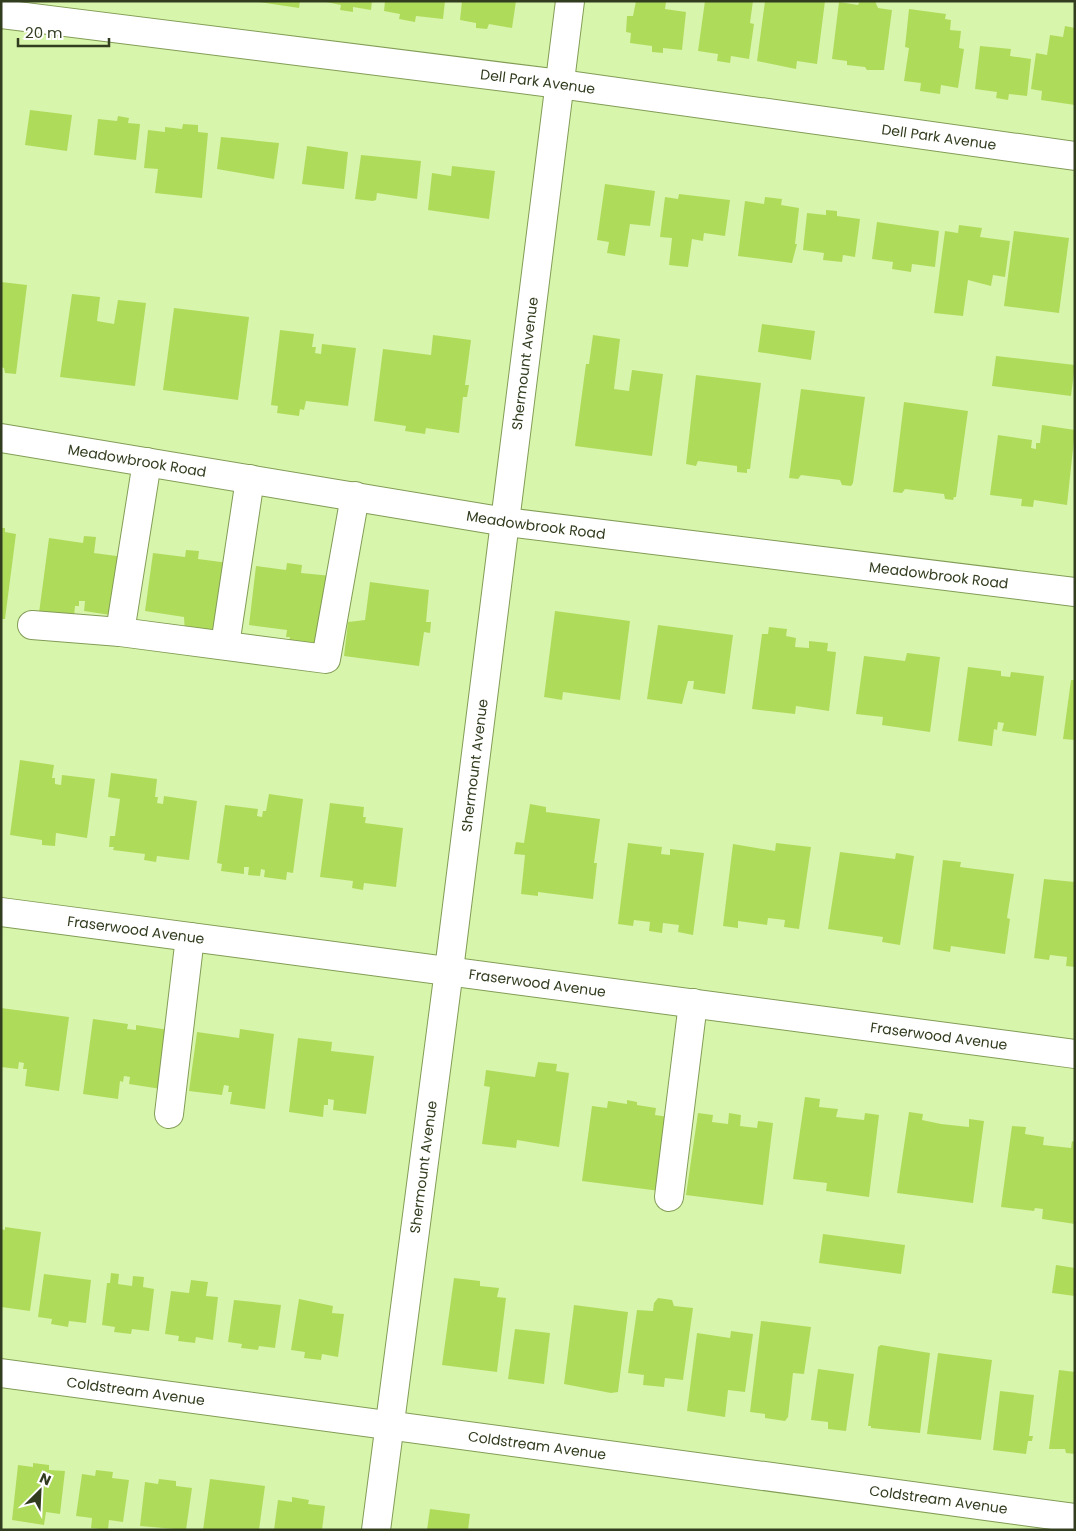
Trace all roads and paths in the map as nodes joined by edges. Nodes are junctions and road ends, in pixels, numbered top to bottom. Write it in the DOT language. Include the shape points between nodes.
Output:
graph roads {
  1 [pos="570,1"];
  2 [pos="1,14"];
  3 [pos="560,84"];
  4 [pos="1075,156"];
  5 [pos="1,438"];
  6 [pos="147,462"];
  7 [pos="250,479"];
  8 [pos="355,496"];
  9 [pos="506,522"];
  10 [pos="1075,592"];
  11 [pos="32,625"];
  12 [pos="120,632"];
  13 [pos="225,645"];
  14 [pos="1,912"];
  15 [pos="190,937"];
  16 [pos="449,970"];
  17 [pos="693,1003"];
  18 [pos="1075,1054"];
  19 [pos="169,1114"];
  20 [pos="669,1197"];
  21 [pos="1,1373"];
  22 [pos="390,1425"];
  23 [pos="1075,1518"];
  24 [pos="376,1530"];
  1 -- 3 [label="street, Shermount Avenue"];
  2 -- 3 [label="street, Dell Park Avenue"];
  3 -- 4 [label="street, Dell Park Avenue"];
  3 -- 9 [label="street, Shermount Avenue"];
  5 -- 6 [label="street, Meadowbrook Road"];
  6 -- 7 [label="street, Meadowbrook Road"];
  6 -- 12 [label="street"];
  7 -- 8 [label="street, Meadowbrook Road"];
  7 -- 13 [label="street"];
  8 -- 9 [label="street, Meadowbrook Road"];
  8 -- 13 [label="street" via="326,660"];
  9 -- 10 [label="street, Meadowbrook Road"];
  9 -- 16 [label="street, Shermount Avenue"];
  11 -- 12 [label="street"];
  12 -- 13 [label="street"];
  14 -- 15 [label="street, Fraserwood Avenue"];
  15 -- 16 [label="street, Fraserwood Avenue"];
  15 -- 19 [label="street"];
  16 -- 17 [label="street, Fraserwood Avenue"];
  16 -- 22 [label="street, Shermount Avenue"];
  17 -- 18 [label="street, Fraserwood Avenue"];
  17 -- 20 [label="street"];
  21 -- 22 [label="street, Coldstream Avenue"];
  22 -- 23 [label="street, Coldstream Avenue"];
  22 -- 24 [label="street, Shermount Avenue"];
}
